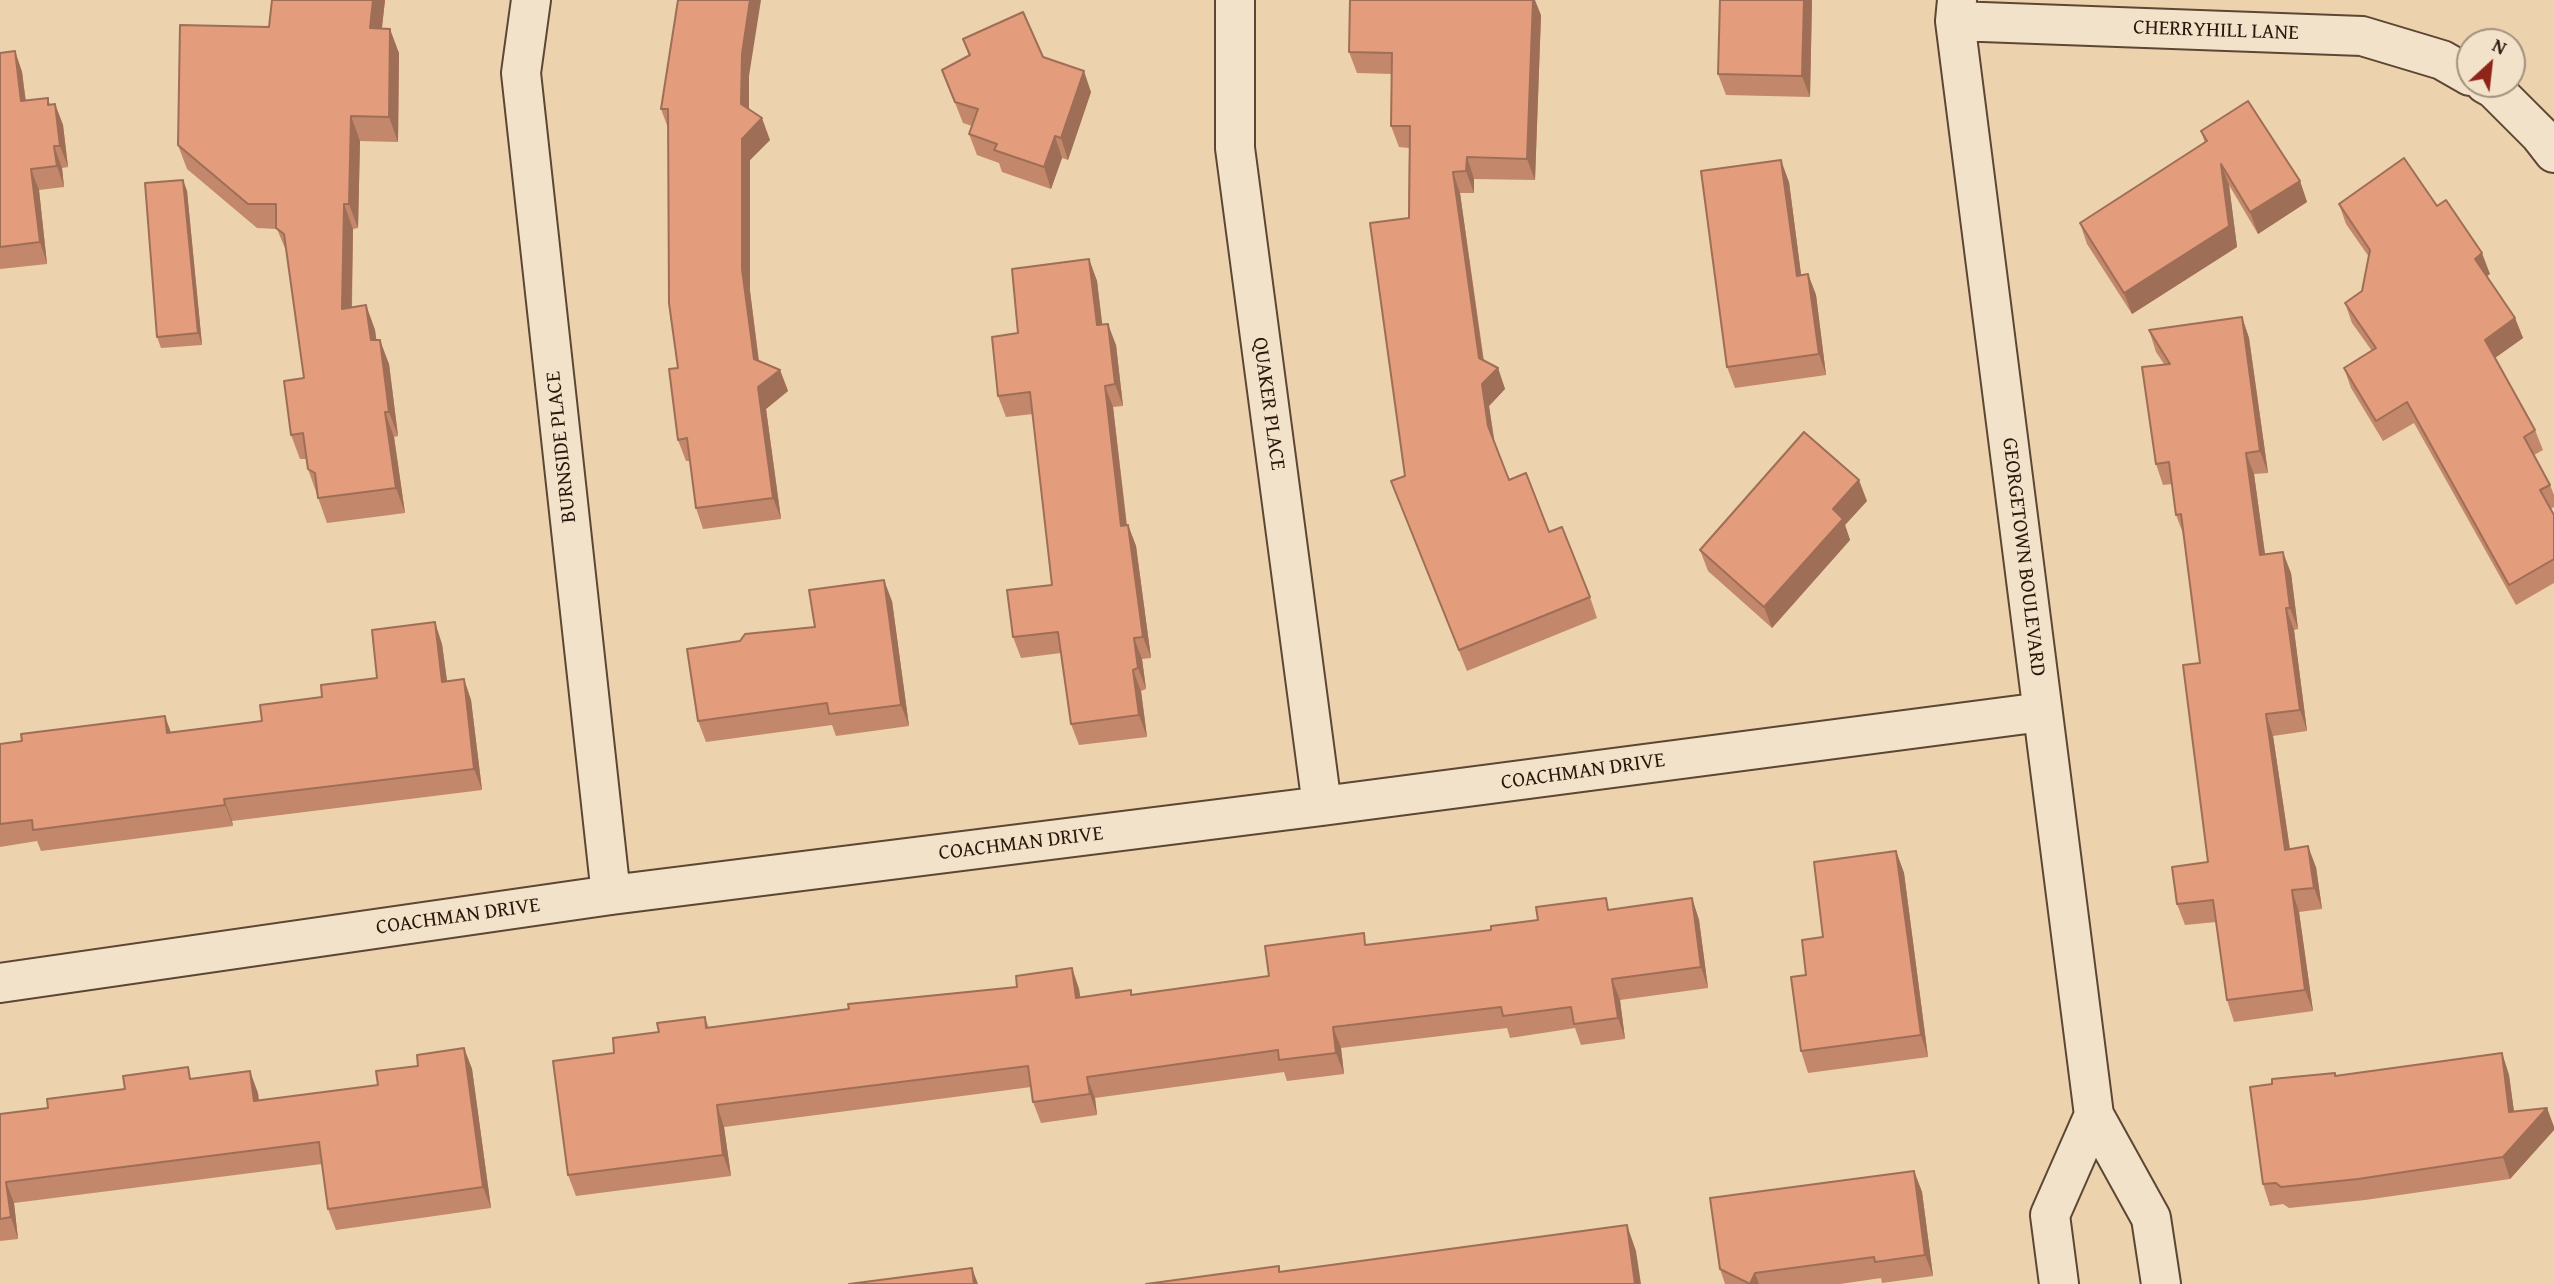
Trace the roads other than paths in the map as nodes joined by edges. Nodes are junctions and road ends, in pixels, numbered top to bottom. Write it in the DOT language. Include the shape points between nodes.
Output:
graph roads {
  1 [pos="531,0"];
  2 [pos="1235,0"];
  3 [pos="1956,11"];
  4 [pos="2456,68"];
  5 [pos="2503,98"];
  6 [pos="2554,153"];
  7 [pos="2042,712"];
  8 [pos="1322,806"];
  9 [pos="611,895"];
  10 [pos="0,984"];
  11 [pos="2094,1115"];
  12 [pos="2059,1284"];
  13 [pos="2161,1284"];
  1 -- 9 [label="street, BURNSIDE PLACE" via="521,73"];
  2 -- 8 [label="street, QUAKER PLACE" via="1234,148"];
  3 -- 4 [label="street, CHERRYHILL LANE" via="2362,36"];
  3 -- 7 [label="street, GEORGETOWN BOULEVARD"];
  5 -- 6 [label="street"];
  7 -- 8 [label="street, COACHMAN DRIVE"];
  7 -- 11 [label="street, GEORGETOWN BOULEVARD"];
  8 -- 9 [label="street, COACHMAN DRIVE"];
  9 -- 10 [label="street, COACHMAN DRIVE"];
  11 -- 12 [label="street" via="2050,1215"];
  11 -- 13 [label="street, GEORGETOWN BOULEVARD" via="2151,1218"];
}
